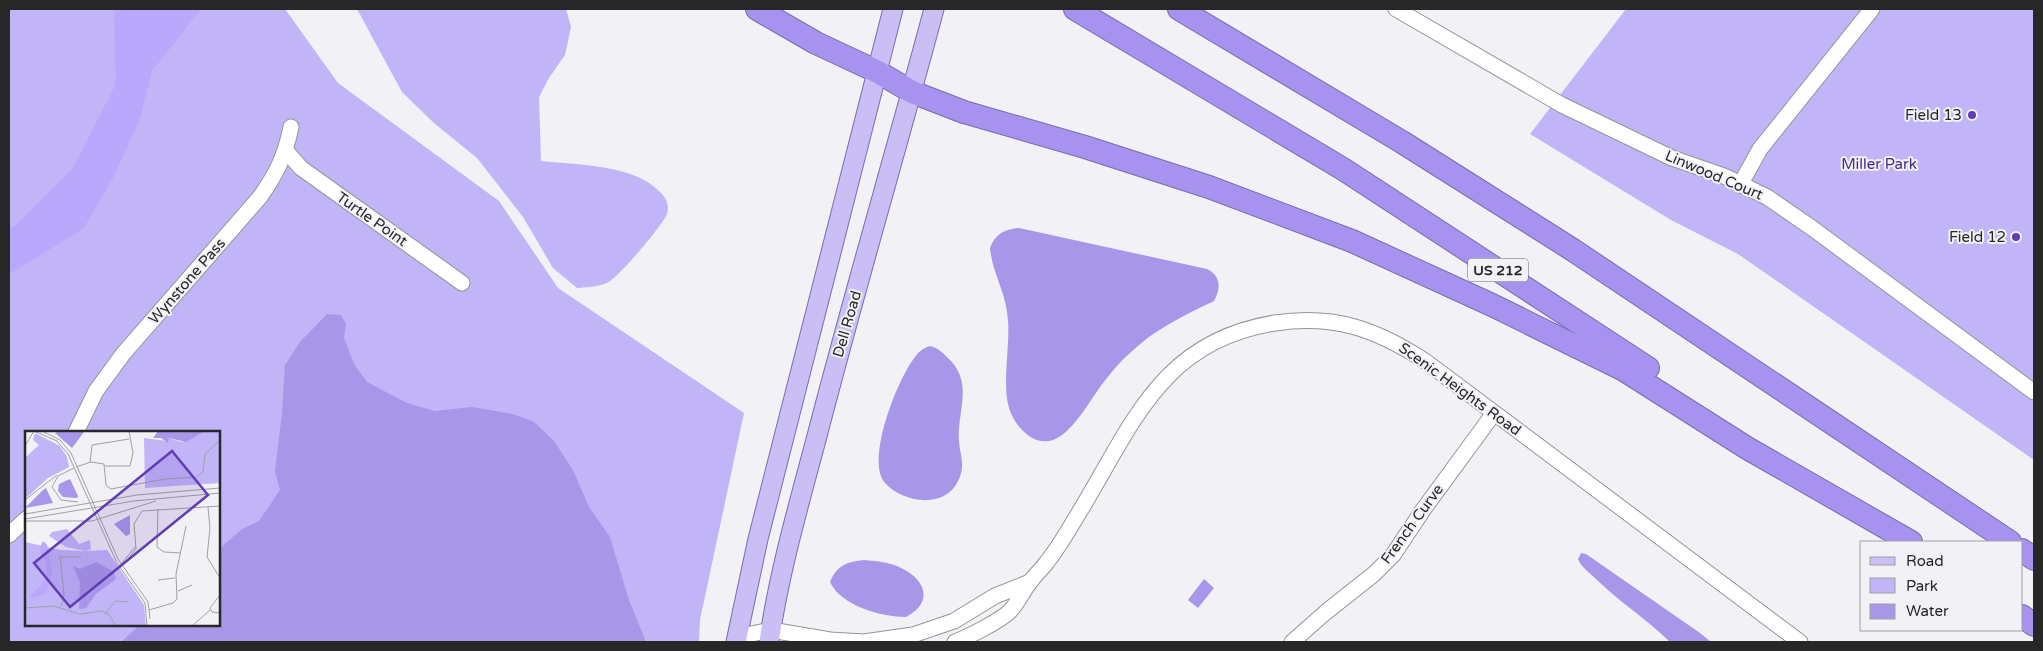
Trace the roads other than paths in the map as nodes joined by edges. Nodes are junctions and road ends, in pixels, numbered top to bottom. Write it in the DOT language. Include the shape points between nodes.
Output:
graph roads {
  1 [pos="757,9"];
  2 [pos="893,9"];
  3 [pos="934,9"];
  4 [pos="1075,9"];
  5 [pos="1179,9"];
  6 [pos="1207,9"];
  7 [pos="1396,9"];
  8 [pos="1872,9"];
  9 [pos="878,72"];
  10 [pos="912,92"];
  11 [pos="291,127"];
  12 [pos="1402,142"];
  13 [pos="286,151"];
  14 [pos="1740,185"];
  15 [pos="462,282"];
  16 [pos="2034,392"];
  17 [pos="1494,413"];
  18 [pos="76,431"];
  19 [pos="25,520"];
  20 [pos="9,535"];
  21 [pos="1908,541"];
  22 [pos="1913,541"];
  23 [pos="2009,541"];
  24 [pos="2023,551"];
  25 [pos="2034,559"];
  26 [pos="1030,582"];
  27 [pos="2023,617"];
  28 [pos="2034,624"];
  29 [pos="770,636"];
  30 [pos="739,640"];
  31 [pos="955,642"];
  32 [pos="1292,642"];
  33 [pos="1800,642"];
  1 -- 9 [label="highway" via="816,43"];
  2 -- 9 [label="main road"];
  3 -- 10 [label="main road, Dell Road"];
  4 -- 22 [label="highway, US 212" via="1343,169"];
  5 -- 12 [label="highway"];
  6 -- 12 [label="highway" via="1280,52"];
  7 -- 14 [label="street, Linwood Court" via="1562,105 1672,158"];
  8 -- 14 [label="street" via="1760,149"];
  9 -- 10 [label="highway"];
  9 -- 30 [label="main road" via="762,520"];
  10 -- 21 [label="highway" via="964,112 1086,147 1209,188 1352,241 1624,370 1747,448"];
  10 -- 29 [label="main road, Dell Road" via="780,576"];
  11 -- 13 [label="street, Wynstone Pass"];
  12 -- 23 [label="highway" via="1573,250"];
  13 -- 15 [label="street, Turtle Point" via="301,168"];
  13 -- 18 [label="street, Wynstone Pass" via="276,176 260,197 123,354 96,391"];
  14 -- 16 [label="street, Linwood Court" via="1767,197 1812,228"];
  17 -- 26 [label="street, Scenic Heights Road" via="1405,348 1357,327 1338,322 1293,320 1231,335 1187,360 1159,384 1137,414 1048,562"];
  17 -- 32 [label="street, French Curve" via="1393,555"];
  17 -- 33 [label="street, Scenic Heights Road"];
  19 -- 20 [label="street"];
  24 -- 25 [label="highway"];
  26 -- 29 [label="street, Scenic Heights Road" via="995,596 954,620 913,635 864,642"];
  26 -- 31 [label="street, Scenic Heights Road" via="1010,612"];
  27 -- 28 [label="highway"];
  29 -- 30 [label="street, Scenic Heights Road"];
}
